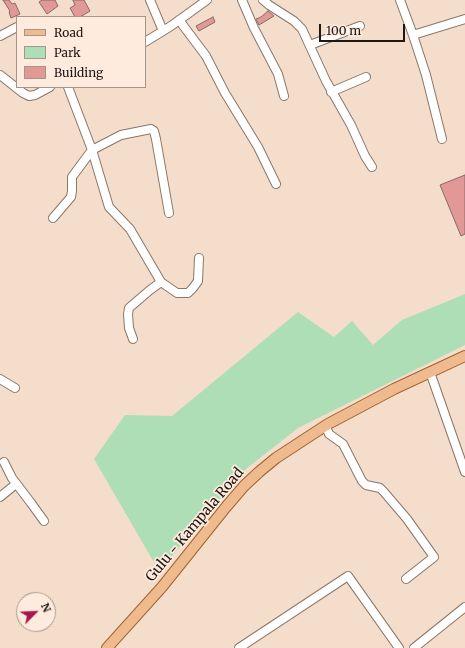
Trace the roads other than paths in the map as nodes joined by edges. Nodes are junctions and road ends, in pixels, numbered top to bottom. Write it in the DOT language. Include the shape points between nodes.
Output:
graph roads {
  1 [pos="150,0"];
  2 [pos="207,0"];
  3 [pos="242,0"];
  4 [pos="263,0"];
  5 [pos="400,0"];
  6 [pos="465,19"];
  7 [pos="179,20"];
  8 [pos="360,26"];
  9 [pos="16,28"];
  10 [pos="163,31"];
  11 [pos="413,35"];
  12 [pos="0,36"];
  13 [pos="146,41"];
  14 [pos="310,45"];
  15 [pos="0,75"];
  16 [pos="366,77"];
  17 [pos="16,88"];
  18 [pos="17,88"];
  19 [pos="48,88"];
  20 [pos="68,88"];
  21 [pos="331,92"];
  22 [pos="284,96"];
  23 [pos="442,139"];
  24 [pos="92,150"];
  25 [pos="372,167"];
  26 [pos="276,184"];
  27 [pos="169,213"];
  28 [pos="54,218"];
  29 [pos="199,258"];
  30 [pos="161,282"];
  31 [pos="133,339"];
  32 [pos="465,356"];
  33 [pos="430,372"];
  34 [pos="0,379"];
  35 [pos="15,388"];
  36 [pos="328,424"];
  37 [pos="4,462"];
  38 [pos="465,472"];
  39 [pos="16,484"];
  40 [pos="0,497"];
  41 [pos="44,522"];
  42 [pos="406,579"];
  43 [pos="465,607"];
  44 [pos="107,648"];
  45 [pos="238,648"];
  46 [pos="399,648"];
  47 [pos="414,648"];
  1 -- 10 [label="street"];
  2 -- 7 [label="street"];
  3 -- 22 [label="street" via="278,74"];
  4 -- 14 [label="street" via="299,25"];
  5 -- 11 [label="street"];
  6 -- 11 [label="street"];
  7 -- 10 [label="street"];
  7 -- 26 [label="street" via="206,56"];
  8 -- 14 [label="street"];
  9 -- 12 [label="street"];
  10 -- 13 [label="street"];
  11 -- 23 [label="street"];
  14 -- 21 [label="street"];
  15 -- 17 [label="street"];
  16 -- 21 [label="street"];
  18 -- 19 [label="street" via="29,96"];
  20 -- 24 [label="street"];
  21 -- 25 [label="street"];
  24 -- 27 [label="street" via="121,135 153,130"];
  24 -- 28 [label="street" via="72,177 71,197"];
  24 -- 30 [label="street" via="110,209 130,229"];
  29 -- 30 [label="street" via="198,281 188,293 177,292"];
  30 -- 31 [label="street" via="130,308 129,328"];
  32 -- 33 [label="main road, Gulu - Kampala Road"];
  33 -- 36 [label="main road, Gulu - Kampala Road"];
  33 -- 38 [label="street"];
  34 -- 35 [label="street"];
  36 -- 42 [label="street" via="326,427 329,434 343,444 362,481 366,485 382,490 434,556"];
  36 -- 44 [label="main road, Gulu - Kampala Road" via="276,458 244,486"];
  37 -- 39 [label="street"];
  39 -- 40 [label="street"];
  39 -- 41 [label="street"];
  43 -- 47 [label="street"];
  45 -- 46 [label="street" via="348,576"];
}
